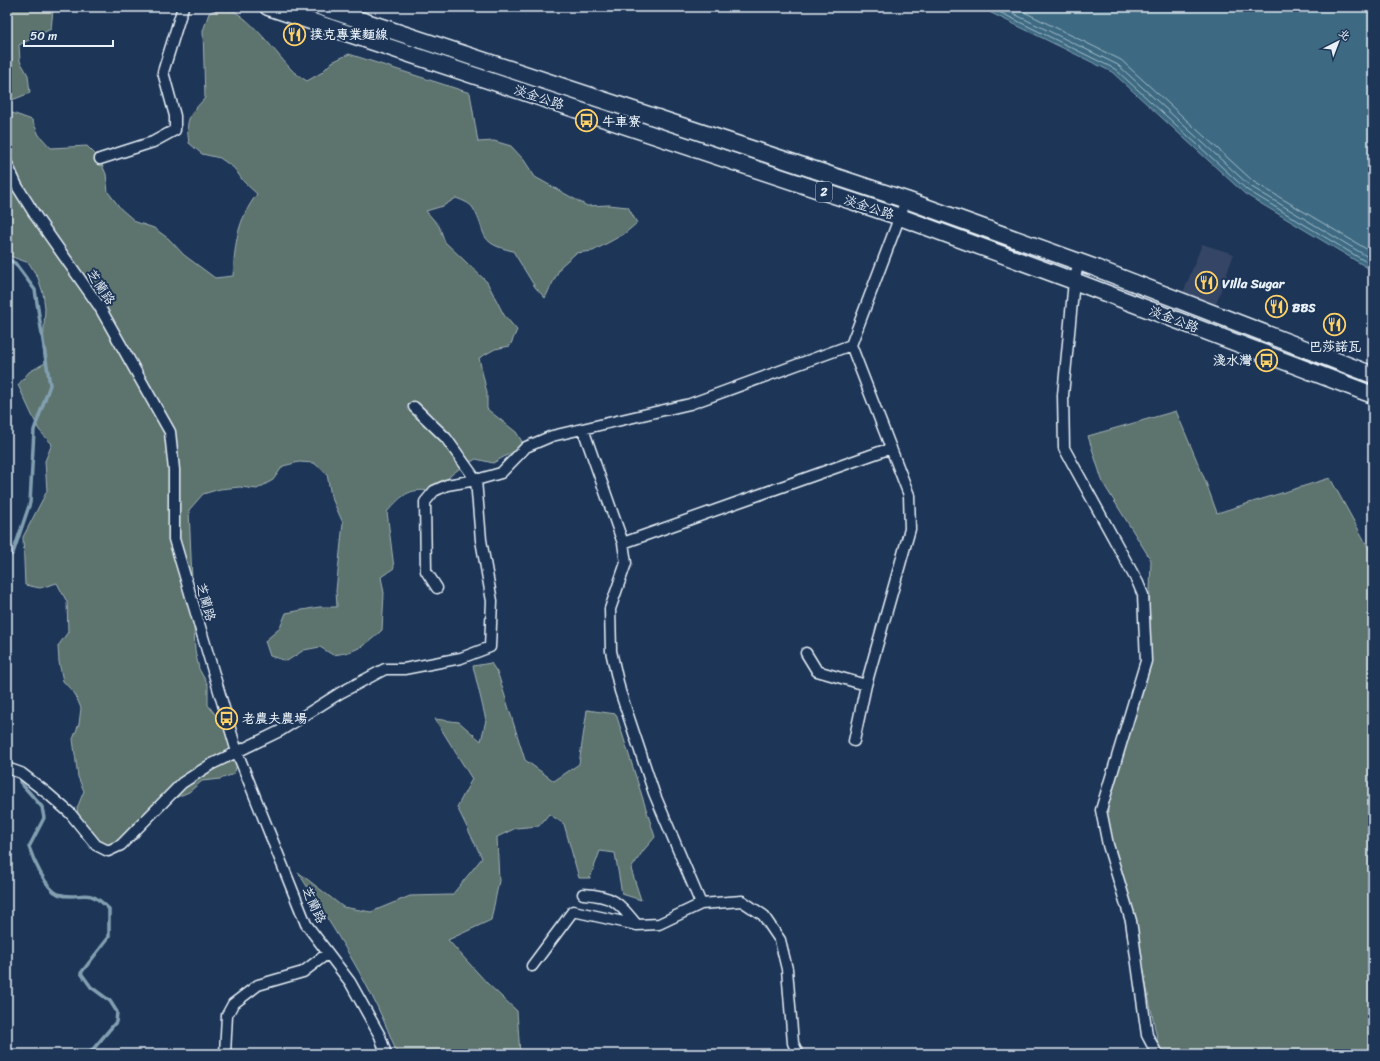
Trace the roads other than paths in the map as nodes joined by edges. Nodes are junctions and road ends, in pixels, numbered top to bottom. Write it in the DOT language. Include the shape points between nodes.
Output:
graph roads {
  1 [pos="183,7"];
  2 [pos="268,7"];
  3 [pos="321,7"];
  4 [pos="100,159"];
  5 [pos="7,164"];
  6 [pos="906,200"];
  7 [pos="900,217"];
  8 [pos="1079,262"];
  9 [pos="1074,280"];
  10 [pos="851,345"];
  11 [pos="1373,376"];
  12 [pos="1373,395"];
  13 [pos="414,407"];
  14 [pos="583,429"];
  15 [pos="891,448"];
  16 [pos="476,480"];
  17 [pos="623,543"];
  18 [pos="437,588"];
  19 [pos="806,653"];
  20 [pos="866,685"];
  21 [pos="854,741"];
  22 [pos="237,752"];
  23 [pos="7,768"];
  24 [pos="583,894"];
  25 [pos="701,904"];
  26 [pos="637,925"];
  27 [pos="328,953"];
  28 [pos="532,966"];
  29 [pos="225,1054"];
  30 [pos="386,1054"];
  31 [pos="798,1054"];
  32 [pos="1157,1054"];
  1 -- 4 [label="street" via="163,72 175,116 175,130 153,142"];
  2 -- 7 [label="main road, 淡金公路 / 2"];
  3 -- 6 [label="main road, 淡金公路 / 2"];
  5 -- 22 [label="street, 芝蘭路" via="37,218 99,306 170,432 174,470 174,539"];
  6 -- 7 [label="street"];
  6 -- 8 [label="main road, 淡金公路 / 2"];
  7 -- 9 [label="main road, 淡金公路 / 2"];
  7 -- 10 [label="street"];
  8 -- 9 [label="street"];
  8 -- 11 [label="main road, 淡金公路 / 2"];
  9 -- 12 [label="main road, 淡金公路 / 2"];
  9 -- 32 [label="street" via="1063,395 1064,448 1143,595 1146,661 1101,810 1108,845 1131,921 1147,1035"];
  10 -- 14 [label="street" via="690,404"];
  10 -- 15 [label="street"];
  13 -- 16 [label="street" via="446,438"];
  14 -- 16 [label="street" via="552,436 526,447 501,472"];
  14 -- 17 [label="street"];
  15 -- 17 [label="street"];
  15 -- 20 [label="street" via="909,495 910,529"];
  16 -- 18 [label="street" via="447,485 434,491 425,502 426,571"];
  16 -- 22 [label="street" via="481,540 492,601 490,646 461,658 404,669 385,669 340,693 280,731"];
  17 -- 25 [label="street" via="626,563 610,609 611,651 620,691 654,793"];
  19 -- 20 [label="street" via="817,671"];
  20 -- 21 [label="street"];
  22 -- 23 [label="street" via="210,765 182,784 127,840 108,851 96,845 70,813 47,793 21,773"];
  22 -- 27 [label="street, 芝蘭路" via="306,924"];
  24 -- 26 [label="street" via="604,896 622,906"];
  25 -- 26 [label="street" via="659,924"];
  25 -- 31 [label="street" via="742,901 764,915 780,940 787,969 793,1043"];
  26 -- 28 [label="street" via="574,910"];
  27 -- 29 [label="street" via="303,972 258,984 233,1004 227,1015"];
  27 -- 30 [label="street, 芝蘭路" via="350,982 380,1036"];
}
